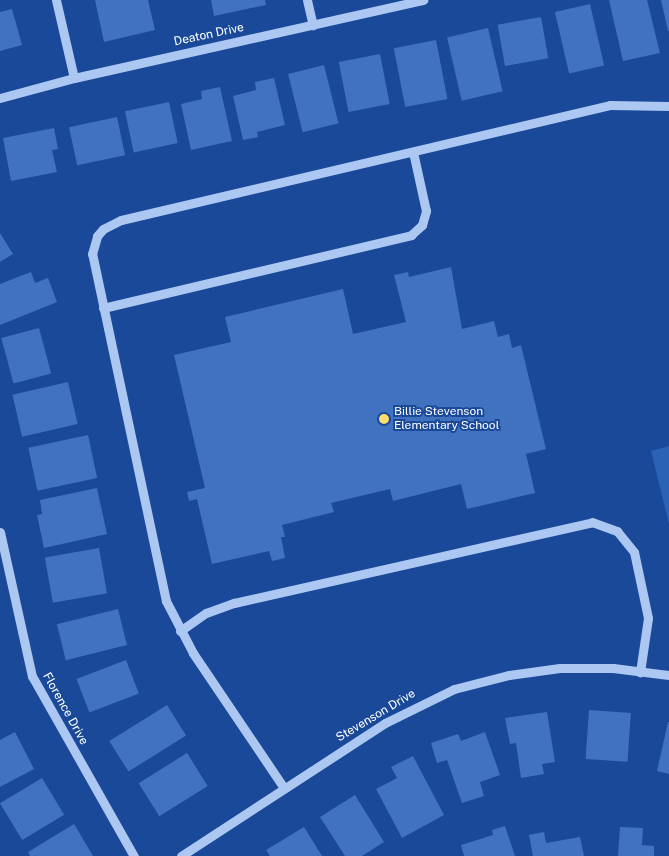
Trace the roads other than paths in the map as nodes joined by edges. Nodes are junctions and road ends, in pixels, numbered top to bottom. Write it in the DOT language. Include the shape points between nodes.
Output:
graph roads {
  1 [pos="56,0"];
  2 [pos="307,0"];
  3 [pos="423,0"];
  4 [pos="313,25"];
  5 [pos="74,78"];
  6 [pos="0,98"];
  7 [pos="669,106"];
  8 [pos="413,152"];
  9 [pos="104,308"];
  10 [pos="0,532"];
  11 [pos="180,631"];
  12 [pos="640,672"];
  13 [pos="669,675"];
  14 [pos="284,788"];
  15 [pos="134,856"];
  16 [pos="181,856"];
  1 -- 5 [label="street"];
  2 -- 4 [label="street"];
  3 -- 4 [label="street, Deaton Drive"];
  4 -- 5 [label="street, Deaton Drive"];
  5 -- 6 [label="street, Deaton Drive"];
  7 -- 8 [label="street" via="610,104"];
  8 -- 9 [label="street" via="112,223 97,236 92,254"];
  8 -- 9 [label="street" via="426,211 422,225 411,235"];
  9 -- 11 [label="street" via="163,586"];
  10 -- 15 [label="street, Florence Drive" via="32,676"];
  11 -- 12 [label="street" via="206,613 234,603 578,523 606,525 626,538 634,552 648,618"];
  11 -- 14 [label="street"];
  12 -- 13 [label="street, Stevenson Drive"];
  12 -- 14 [label="street, Stevenson Drive" via="560,668 509,675 454,689 406,710"];
  14 -- 16 [label="street, Stevenson Drive"];
}
